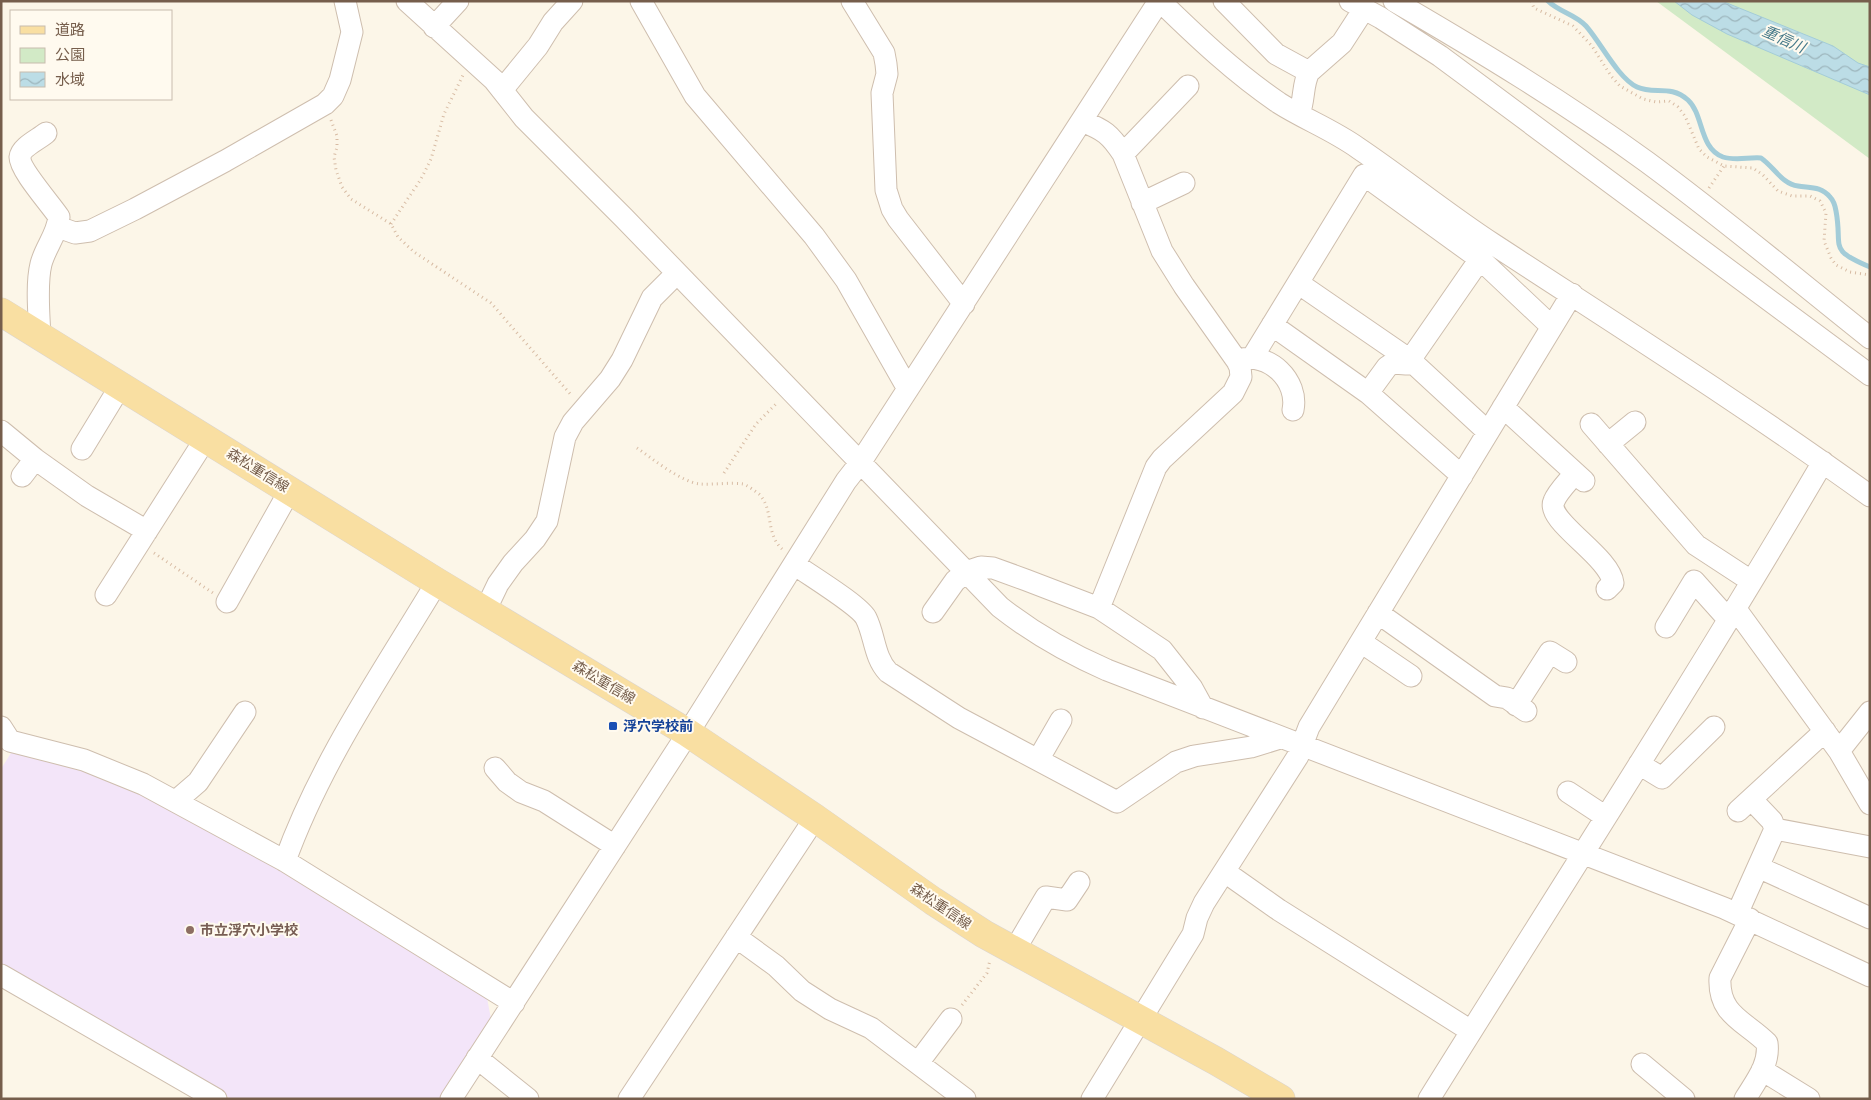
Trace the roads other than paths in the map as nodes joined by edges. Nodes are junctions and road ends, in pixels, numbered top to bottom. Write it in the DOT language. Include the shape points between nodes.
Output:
graph roads {
  1 [pos="345,1"];
  2 [pos="408,1"];
  3 [pos="458,1"];
  4 [pos="572,1"];
  5 [pos="641,1"];
  6 [pos="852,1"];
  7 [pos="1160,1"];
  8 [pos="1394,1"];
  9 [pos="1227,2"];
  10 [pos="1357,5"];
  11 [pos="434,27"];
  12 [pos="1309,72"];
  13 [pos="1188,86"];
  14 [pos="502,90"];
  15 [pos="1300,114"];
  16 [pos="1082,121"];
  17 [pos="46,133"];
  18 [pos="1123,154"];
  19 [pos="1184,183"];
  20 [pos="1142,203"];
  21 [pos="58,227"];
  22 [pos="1480,260"];
  23 [pos="678,273"];
  24 [pos="1298,283"];
  25 [pos="1572,294"];
  26 [pos="964,304"];
  27 [pos="1,312"];
  28 [pos="1272,325"];
  29 [pos="1552,327"];
  30 [pos="40,336"];
  31 [pos="1870,338"];
  32 [pos="1244,360"];
  33 [pos="1410,360"];
  34 [pos="1870,375"];
  35 [pos="120,386"];
  36 [pos="908,388"];
  37 [pos="1368,393"];
  38 [pos="1503,407"];
  39 [pos="1293,410"];
  40 [pos="1635,422"];
  41 [pos="1591,424"];
  42 [pos="1,431"];
  43 [pos="1488,432"];
  44 [pos="206,438"];
  45 [pos="1608,444"];
  46 [pos="82,449"];
  47 [pos="1823,462"];
  48 [pos="860,463"];
  49 [pos="1462,476"];
  50 [pos="290,490"];
  51 [pos="1868,490"];
  52 [pos="143,537"];
  53 [pos="796,562"];
  54 [pos="966,572"];
  55 [pos="1751,581"];
  56 [pos="437,582"];
  57 [pos="1607,589"];
  58 [pos="106,595"];
  59 [pos="227,602"];
  60 [pos="1099,608"];
  61 [pos="485,611"];
  62 [pos="933,612"];
  63 [pos="1378,613"];
  64 [pos="1731,614"];
  65 [pos="1666,627"];
  66 [pos="1360,642"];
  67 [pos="1566,662"];
  68 [pos="1411,676"];
  69 [pos="1203,708"];
  70 [pos="245,712"];
  71 [pos="1870,712"];
  72 [pos="1061,719"];
  73 [pos="1714,727"];
  74 [pos="1825,732"];
  75 [pos="688,733"];
  76 [pos="1280,738"];
  77 [pos="4,741"];
  78 [pos="1302,746"];
  79 [pos="1839,751"];
  80 [pos="1038,760"];
  81 [pos="1639,764"];
  82 [pos="495,768"];
  83 [pos="1568,792"];
  84 [pos="176,801"];
  85 [pos="1870,804"];
  86 [pos="1606,817"];
  87 [pos="815,818"];
  88 [pos="1775,829"];
  89 [pos="615,846"];
  90 [pos="1870,847"];
  91 [pos="1582,855"];
  92 [pos="285,861"];
  93 [pos="1758,867"];
  94 [pos="1224,872"];
  95 [pos="1079,882"];
  96 [pos="1743,916"];
  97 [pos="1870,918"];
  98 [pos="736,937"];
  99 [pos="1004,945"];
  100 [pos="1,975"];
  101 [pos="1870,976"];
  102 [pos="514,1003"];
  103 [pos="951,1019"];
  104 [pos="1141,1020"];
  105 [pos="1471,1031"];
  106 [pos="477,1058"];
  107 [pos="918,1063"];
  108 [pos="1642,1064"];
  109 [pos="1762,1070"];
  110 [pos="942,1092"];
  111 [pos="216,1099"];
  112 [pos="451,1099"];
  113 [pos="528,1099"];
  114 [pos="629,1099"];
  115 [pos="965,1099"];
  116 [pos="1092,1099"];
  117 [pos="1281,1099"];
  118 [pos="1429,1099"];
  119 [pos="1684,1099"];
  120 [pos="1745,1099"];
  121 [pos="1809,1099"];
  1 -- 21 [label="street" via="352,32 340,80 333,96 325,104 225,161 90,231 75,234"];
  2 -- 11 [label="street"];
  3 -- 11 [label="street"];
  4 -- 14 [label="street"];
  5 -- 36 [label="street" via="695,96 814,236 846,280"];
  6 -- 26 [label="street" via="884,53 886,64 882,94 888,200 898,218"];
  7 -- 15 [label="street" via="1218,57 1265,93"];
  7 -- 16 [label="street"];
  8 -- 31 [label="street" via="1521,78 1645,161"];
  9 -- 12 [label="street" via="1276,54"];
  10 -- 12 [label="street" via="1342,43"];
  10 -- 34 [label="street" via="1440,56"];
  11 -- 14 [label="street"];
  12 -- 15 [label="street" via="1304,81"];
  13 -- 18 [label="street"];
  14 -- 23 [label="street" via="524,118"];
  15 -- 25 [label="street" via="1357,147 1491,243"];
  16 -- 18 [label="street" via="1101,129"];
  16 -- 26 [label="street"];
  17 -- 21 [label="street" via="20,157 43,198 60,217"];
  18 -- 20 [label="street"];
  19 -- 20 [label="street"];
  20 -- 32 [label="street" via="1162,251 1184,286"];
  21 -- 30 [label="street" via="41,264"];
  22 -- 24 [label="street" via="1364,175"];
  22 -- 29 [label="street"];
  22 -- 33 [label="street"];
  23 -- 48 [label="street"];
  23 -- 61 [label="street" via="652,298 622,360 573,422 565,437 546,521 512,563"];
  24 -- 28 [label="street"];
  24 -- 33 [label="street"];
  25 -- 29 [label="street"];
  25 -- 47 [label="street"];
  26 -- 36 [label="street"];
  27 -- 30 [label="main road, 森松重信線"];
  28 -- 32 [label="street"];
  28 -- 37 [label="street"];
  29 -- 38 [label="street"];
  30 -- 35 [label="main road, 森松重信線"];
  32 -- 39 [label="street" via="1262,361 1287,378 1295,401"];
  32 -- 60 [label="street" via="1240,367 1241,377 1233,393 1156,467"];
  33 -- 37 [label="street" via="1406,364 1393,363 1387,367"];
  33 -- 43 [label="street"];
  35 -- 44 [label="main road, 森松重信線"];
  35 -- 46 [label="street"];
  36 -- 48 [label="street"];
  37 -- 49 [label="street"];
  38 -- 43 [label="street"];
  38 -- 57 [label="street" via="1580,477 1553,501 1552,510 1607,566 1613,583"];
  40 -- 45 [label="street"];
  41 -- 45 [label="street"];
  42 -- 52 [label="street" via="28,468 87,496"];
  43 -- 49 [label="street"];
  44 -- 50 [label="main road, 森松重信線"];
  44 -- 52 [label="street"];
  45 -- 55 [label="street" via="1696,545"];
  47 -- 51 [label="street"];
  47 -- 55 [label="street"];
  48 -- 53 [label="street"];
  48 -- 54 [label="street"];
  49 -- 63 [label="street"];
  50 -- 56 [label="main road, 森松重信線"];
  50 -- 59 [label="street"];
  52 -- 58 [label="street"];
  53 -- 75 [label="street"];
  53 -- 80 [label="street" via="866,618 878,657 888,672 959,718"];
  54 -- 60 [label="street" via="981,567 993,568"];
  54 -- 62 [label="street" via="955,581"];
  54 -- 69 [label="street" via="1000,607 1051,643 1107,670"];
  55 -- 64 [label="street"];
  56 -- 61 [label="main road, 森松重信線"];
  56 -- 92 [label="street" via="324,771"];
  60 -- 69 [label="street" via="1162,650 1192,688"];
  61 -- 75 [label="main road, 森松重信線"];
  63 -- 66 [label="street"];
  63 -- 67 [label="street" via="1458,679 1507,698 1521,708 1550,652"];
  64 -- 65 [label="street" via="1694,581"];
  64 -- 74 [label="street"];
  64 -- 81 [label="street"];
  66 -- 68 [label="street"];
  66 -- 78 [label="street" via="1309,727"];
  69 -- 76 [label="street"];
  70 -- 84 [label="street" via="198,782"];
  71 -- 79 [label="street"];
  72 -- 80 [label="street"];
  73 -- 81 [label="street" via="1662,778"];
  74 -- 79 [label="street"];
  74 -- 88 [label="street" via="1745,806 1772,821"];
  75 -- 87 [label="main road, 森松重信線"];
  75 -- 89 [label="street"];
  76 -- 78 [label="street"];
  76 -- 80 [label="street" via="1176,762 1117,802"];
  77 -- 84 [label="street" via="84,760 144,784"];
  78 -- 91 [label="street"];
  78 -- 94 [label="street"];
  79 -- 85 [label="street"];
  81 -- 86 [label="street"];
  82 -- 89 [label="street" via="521,792 544,801"];
  83 -- 86 [label="street"];
  84 -- 92 [label="street"];
  86 -- 91 [label="street"];
  87 -- 98 [label="street"];
  87 -- 99 [label="main road, 森松重信線" via="933,901"];
  88 -- 90 [label="street"];
  88 -- 93 [label="street"];
  89 -- 102 [label="street"];
  91 -- 96 [label="street"];
  91 -- 105 [label="street"];
  92 -- 102 [label="street"];
  93 -- 96 [label="street"];
  93 -- 97 [label="street"];
  94 -- 104 [label="street" via="1200,911 1193,934"];
  94 -- 105 [label="street"];
  95 -- 99 [label="street" via="1067,900 1046,897"];
  96 -- 101 [label="street"];
  96 -- 109 [label="street" via="1720,978 1720,989 1722,1001 1731,1013 1767,1043 1769,1054"];
  98 -- 107 [label="street" via="776,966 802,991 830,1009 871,1028"];
  98 -- 114 [label="street"];
  99 -- 104 [label="main road, 森松重信線"];
  100 -- 111 [label="street"];
  102 -- 106 [label="street"];
  103 -- 107 [label="street"];
  104 -- 116 [label="street"];
  104 -- 117 [label="main road, 森松重信線"];
  105 -- 118 [label="street"];
  106 -- 112 [label="street"];
  106 -- 113 [label="street"];
  107 -- 110 [label="street"];
  108 -- 119 [label="street"];
  109 -- 120 [label="street"];
  109 -- 121 [label="street"];
  110 -- 115 [label="street"];
}
